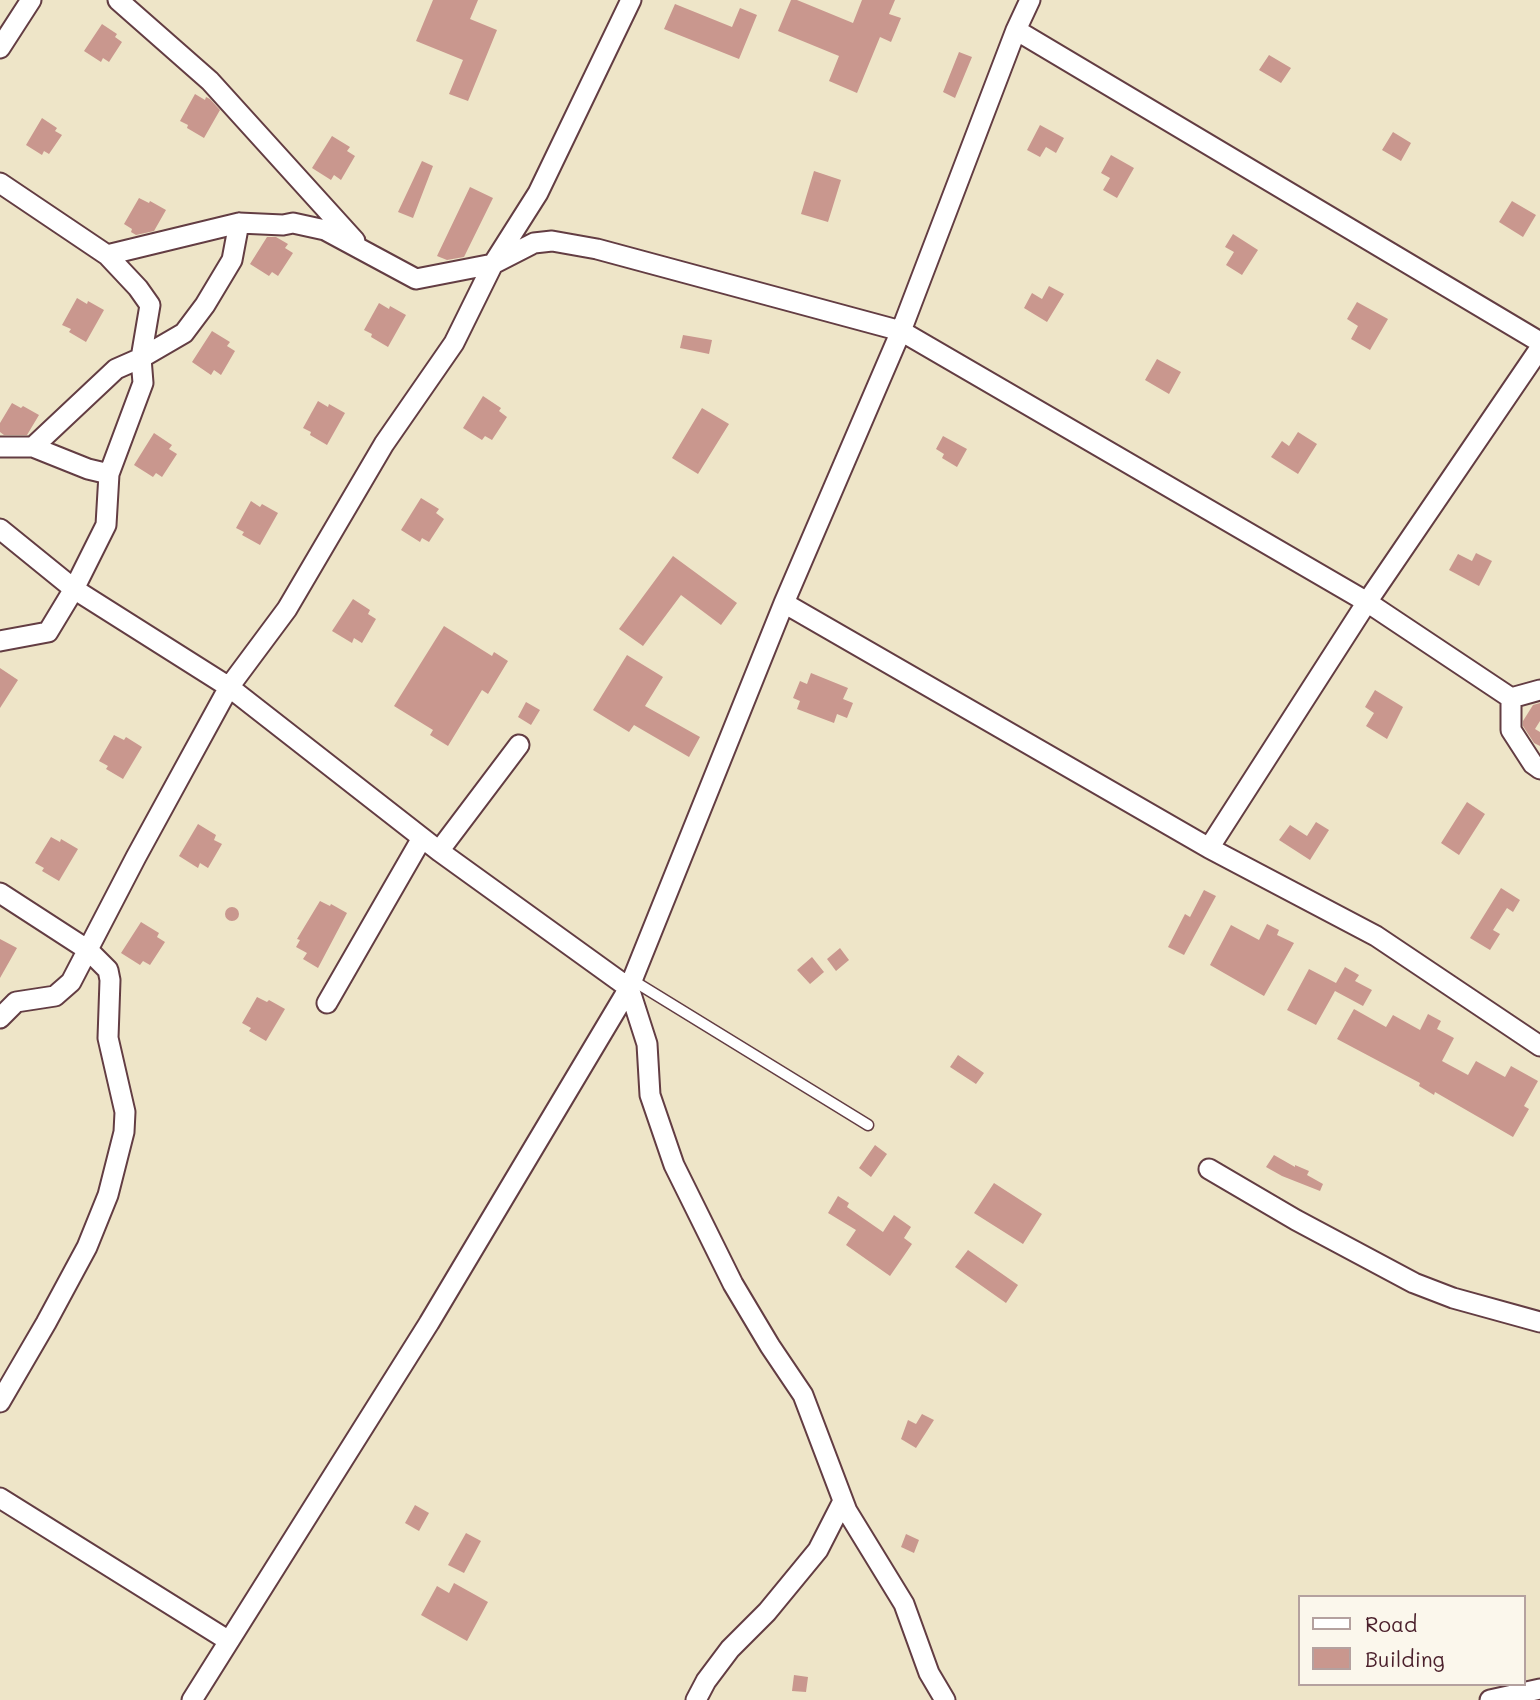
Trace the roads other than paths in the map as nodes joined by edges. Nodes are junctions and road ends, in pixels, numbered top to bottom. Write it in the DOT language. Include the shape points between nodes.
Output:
graph roads {
  1 [pos="32,0"];
  2 [pos="118,0"];
  3 [pos="631,0"];
  4 [pos="1030,0"];
  5 [pos="1016,30"];
  6 [pos="0,48"];
  7 [pos="0,183"];
  8 [pos="239,223"];
  9 [pos="107,255"];
  10 [pos="368,255"];
  11 [pos="493,264"];
  12 [pos="901,331"];
  13 [pos="1540,342"];
  14 [pos="1540,348"];
  15 [pos="141,358"];
  16 [pos="0,447"];
  17 [pos="33,447"];
  18 [pos="109,474"];
  19 [pos="0,529"];
  20 [pos="74,589"];
  21 [pos="1367,602"];
  22 [pos="784,603"];
  23 [pos="0,641"];
  24 [pos="229,687"];
  25 [pos="1540,690"];
  26 [pos="1511,698"];
  27 [pos="519,745"];
  28 [pos="1540,769"];
  29 [pos="422,838"];
  30 [pos="1209,848"];
  31 [pos="439,851"];
  32 [pos="0,893"];
  33 [pos="88,950"];
  34 [pos="630,984"];
  35 [pos="8,1002"];
  36 [pos="327,1003"];
  37 [pos="0,1018"];
  38 [pos="1540,1046"];
  39 [pos="868,1125"];
  40 [pos="1209,1170"];
  41 [pos="1540,1322"];
  42 [pos="0,1402"];
  43 [pos="0,1498"];
  44 [pos="843,1501"];
  45 [pos="229,1641"];
  46 [pos="1540,1689"];
  47 [pos="192,1700"];
  48 [pos="696,1700"];
  49 [pos="945,1700"];
  50 [pos="1490,1700"];
  1 -- 6 [label="street"];
  2 -- 10 [label="street" via="210,80"];
  3 -- 11 [label="street" via="538,193"];
  4 -- 5 [label="street"];
  5 -- 12 [label="street"];
  5 -- 13 [label="street"];
  7 -- 9 [label="street"];
  8 -- 9 [label="street"];
  8 -- 10 [label="street" via="293,223 325,230"];
  8 -- 15 [label="street" via="232,260 200,312 184,333"];
  9 -- 15 [label="street" via="150,305"];
  10 -- 11 [label="street" via="416,279"];
  11 -- 12 [label="street" via="534,243 552,241"];
  11 -- 24 [label="street" via="454,343 384,444 287,609"];
  12 -- 21 [label="street"];
  12 -- 22 [label="street"];
  14 -- 21 [label="street"];
  15 -- 17 [label="street" via="116,369"];
  15 -- 18 [label="street" via="143,383"];
  16 -- 17 [label="street"];
  17 -- 18 [label="street"];
  18 -- 20 [label="street" via="106,525"];
  19 -- 20 [label="street"];
  20 -- 23 [label="street" via="48,632"];
  20 -- 24 [label="street"];
  21 -- 26 [label="street"];
  21 -- 30 [label="street"];
  22 -- 30 [label="street"];
  22 -- 34 [label="street"];
  24 -- 29 [label="street"];
  24 -- 33 [label="street"];
  25 -- 26 [label="street"];
  26 -- 28 [label="street" via="1511,730"];
  27 -- 31 [label="street"];
  29 -- 31 [label="street"];
  29 -- 36 [label="street"];
  30 -- 38 [label="street" via="1376,936"];
  31 -- 34 [label="street"];
  32 -- 33 [label="street"];
  33 -- 35 [label="street" via="71,982 55,996"];
  33 -- 42 [label="street" via="108,970 108,1038 125,1112 124,1132 108,1195 87,1247"];
  34 -- 39 [label="lane"];
  34 -- 44 [label="street" via="647,1044 650,1095 674,1165 733,1284 803,1395"];
  34 -- 45 [label="street" via="429,1322"];
  35 -- 37 [label="street"];
  40 -- 41 [label="street" via="1414,1283"];
  43 -- 45 [label="street"];
  44 -- 48 [label="street" via="818,1550 730,1649"];
  44 -- 49 [label="street" via="904,1604 929,1673"];
  45 -- 47 [label="street"];
  46 -- 50 [label="street"];
}
